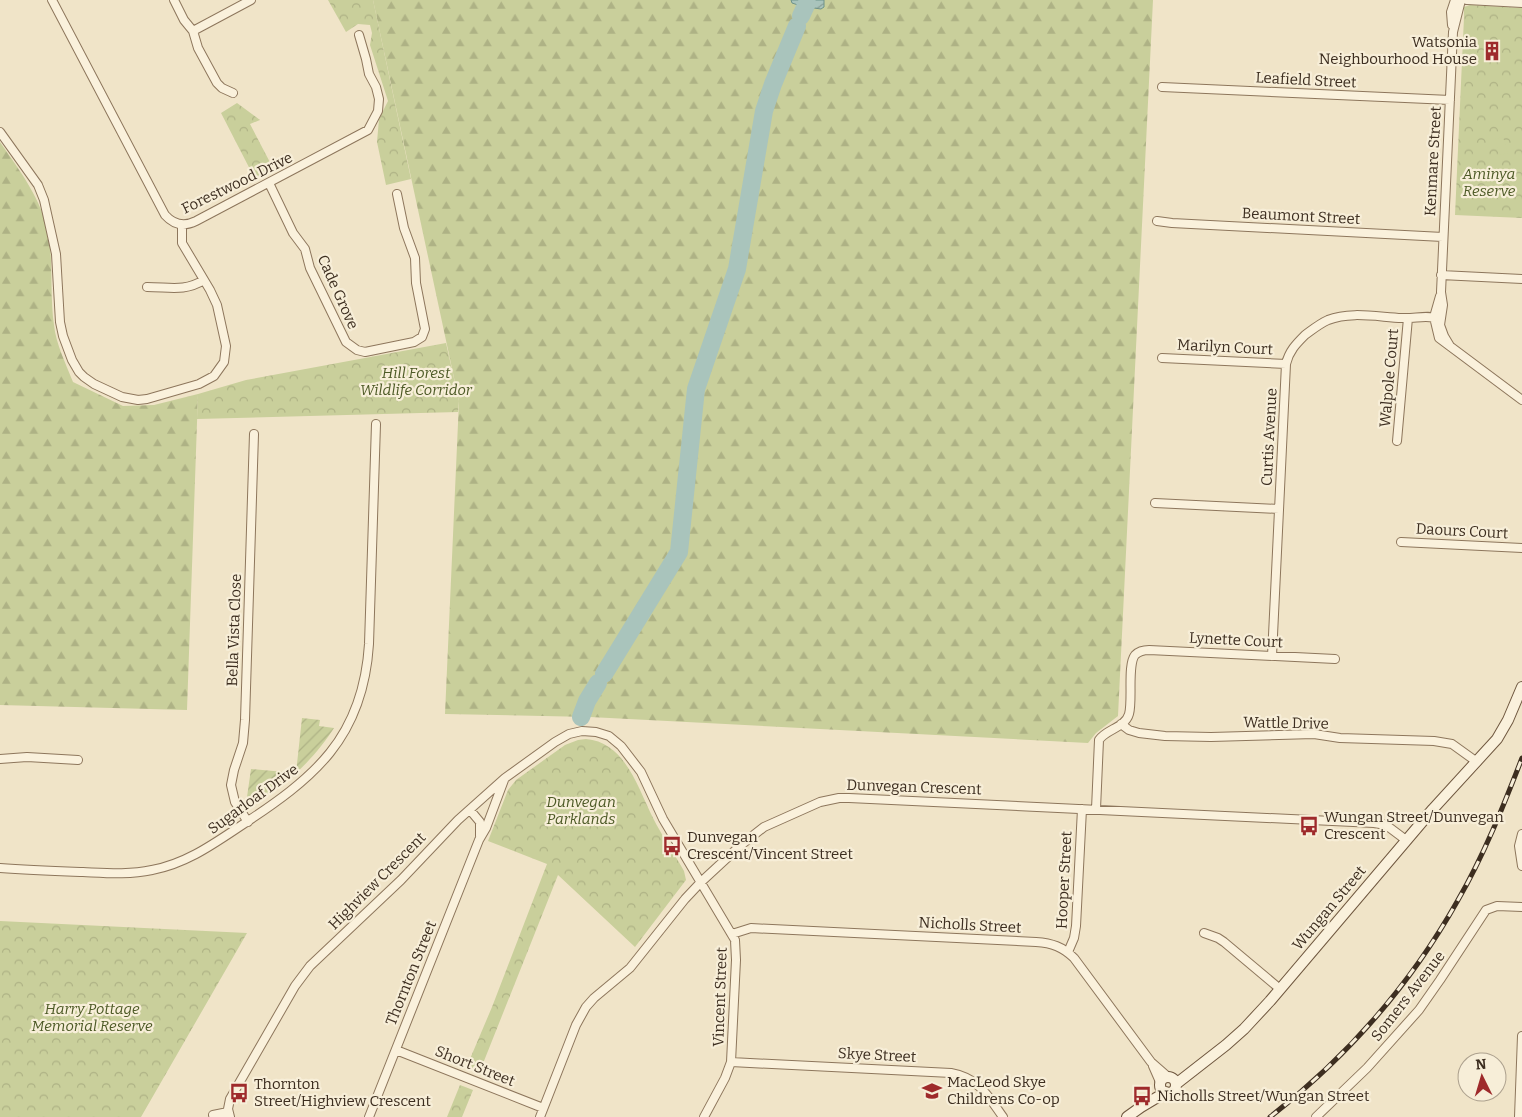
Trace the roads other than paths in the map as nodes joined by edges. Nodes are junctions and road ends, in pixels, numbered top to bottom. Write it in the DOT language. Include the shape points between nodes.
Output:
graph roads {
  1 [pos="52,0"];
  2 [pos="174,0"];
  3 [pos="252,0"];
  4 [pos="1455,0"];
  5 [pos="1461,0"];
  6 [pos="1467,0"];
  7 [pos="1522,3"];
  8 [pos="193,31"];
  9 [pos="1453,32"];
  10 [pos="359,35"];
  11 [pos="1162,87"];
  12 [pos="233,93"];
  13 [pos="1450,100"];
  14 [pos="0,132"];
  15 [pos="269,183"];
  16 [pos="397,194"];
  17 [pos="1157,221"];
  18 [pos="182,225"];
  19 [pos="1443,237"];
  20 [pos="1442,275"];
  21 [pos="1522,279"];
  22 [pos="204,280"];
  23 [pos="147,287"];
  24 [pos="1408,318"];
  25 [pos="1436,319"];
  26 [pos="1162,358"];
  27 [pos="1286,364"];
  28 [pos="1522,400"];
  29 [pos="376,424"];
  30 [pos="254,434"];
  31 [pos="1398,441"];
  32 [pos="1155,503"];
  33 [pos="1279,509"];
  34 [pos="1401,542"];
  35 [pos="1522,548"];
  36 [pos="1272,656"];
  37 [pos="1335,659"];
  38 [pos="1522,688"];
  39 [pos="1121,724"];
  40 [pos="602,733"];
  41 [pos="0,759"];
  42 [pos="78,760"];
  43 [pos="1477,762"];
  44 [pos="505,778"];
  45 [pos="481,800"];
  46 [pos="494,809"];
  47 [pos="1082,809"];
  48 [pos="1096,809"];
  49 [pos="470,810"];
  50 [pos="248,822"];
  51 [pos="1522,834"];
  52 [pos="479,840"];
  53 [pos="1406,840"];
  54 [pos="1522,863"];
  55 [pos="0,868"];
  56 [pos="701,882"];
  57 [pos="1522,907"];
  58 [pos="1204,933"];
  59 [pos="732,934"];
  60 [pos="1068,952"];
  61 [pos="1280,989"];
  62 [pos="1522,1036"];
  63 [pos="396,1050"];
  64 [pos="731,1062"];
  65 [pos="1521,1082"];
  66 [pos="1167,1083"];
  67 [pos="543,1108"];
  68 [pos="229,1114"];
  69 [pos="213,1115"];
  70 [pos="369,1117"];
  71 [pos="540,1117"];
  72 [pos="704,1117"];
  73 [pos="1003,1117"];
  74 [pos="1127,1117"];
  75 [pos="1316,1117"];
  76 [pos="1518,1117"];
  1 -- 18 [label="street, Forestwood Drive" via="165,215"];
  2 -- 8 [label="street"];
  3 -- 8 [label="street"];
  4 -- 9 [label="street, Kenmare Street" via="1451,12"];
  5 -- 9 [label="street, Kenmare Street"];
  6 -- 7 [label="street"];
  8 -- 12 [label="street" via="198,48 217,83"];
  9 -- 13 [label="street, Kenmare Street"];
  10 -- 15 [label="street, Forestwood Drive" via="379,99 378,111 370,127"];
  11 -- 13 [label="street, Leafield Street"];
  13 -- 19 [label="street, Kenmare Street"];
  14 -- 22 [label="street" via="38,185 44,200 56,254 61,329 72,360 84,377 117,395 138,400 189,388 214,376 224,362 226,346 217,305"];
  15 -- 16 [label="street, Cade Grove" via="293,233 305,249 310,268 343,337 351,347 365,352 414,342 424,333 415,258"];
  15 -- 18 [label="street, Forestwood Drive" via="194,222"];
  17 -- 19 [label="street, Beaumont Street"];
  18 -- 22 [label="street" via="182,243"];
  19 -- 20 [label="street, Kenmare Street"];
  20 -- 21 [label="street"];
  20 -- 25 [label="street, Kenmare Street" via="1443,305"];
  22 -- 23 [label="street" via="186,288"];
  24 -- 25 [label="street, Curtis Avenue"];
  24 -- 27 [label="street, Curtis Avenue" via="1355,316 1328,320 1294,346"];
  24 -- 31 [label="street, Walpole Court"];
  25 -- 28 [label="street" via="1450,346"];
  26 -- 27 [label="street, Marilyn Court"];
  27 -- 33 [label="street, Curtis Avenue"];
  29 -- 50 [label="street, Sugarloaf Drive" via="369,644 359,700 348,727 321,764 294,789"];
  30 -- 50 [label="street, Bella Vista Close" via="246,720 231,785 235,802"];
  32 -- 33 [label="street"];
  33 -- 36 [label="street, Curtis Avenue"];
  34 -- 35 [label="street, Daours Court"];
  36 -- 37 [label="street, Lynette Court"];
  36 -- 39 [label="street, Lynette Court" via="1144,650 1133,659 1129,713"];
  38 -- 43 [label="street, Wungan Street" via="1502,731"];
  39 -- 43 [label="street, Wattle Drive" via="1128,730 1165,736 1314,734 1434,741 1452,744"];
  39 -- 48 [label="street" via="1099,740"];
  40 -- 44 [label="street, Highview Crescent" via="582,730 569,734"];
  40 -- 56 [label="street, Vincent Street" via="621,746 641,772 659,812"];
  41 -- 42 [label="street"];
  43 -- 53 [label="street, Wungan Street"];
  44 -- 45 [label="street, Highview Crescent"];
  44 -- 46 [label="street, Thornton Street"];
  45 -- 46 [label="street"];
  45 -- 49 [label="street, Highview Crescent"];
  46 -- 52 [label="street, Thornton Street"];
  47 -- 48 [label="street, Dunvegan Crescent"];
  47 -- 56 [label="street, Dunvegan Crescent" via="829,799 764,827"];
  47 -- 60 [label="street, Hooper Street" via="1076,926"];
  48 -- 53 [label="street, Dunvegan Crescent" via="1374,823 1386,825"];
  49 -- 52 [label="street, Thornton Street" via="480,822"];
  49 -- 68 [label="street, Highview Crescent" via="304,973 230,1099"];
  50 -- 55 [label="street, Sugarloaf Drive" via="215,844 164,868 128,874"];
  51 -- 54 [label="street" via="1519,846"];
  52 -- 63 [label="street, Thornton Street"];
  53 -- 61 [label="street, Wungan Street"];
  56 -- 59 [label="street, Vincent Street"];
  56 -- 67 [label="street, Dunvegan Crescent" via="630,968 586,1008"];
  57 -- 75 [label="street, Somers Avenue" via="1497,906 1486,910 1419,1010 1367,1068"];
  58 -- 61 [label="street" via="1224,942"];
  59 -- 60 [label="street, Nicholls Street" via="751,928 1036,942 1053,944"];
  59 -- 64 [label="street, Vincent Street" via="736,949"];
  60 -- 66 [label="street, Nicholls Street"];
  61 -- 66 [label="street, Wungan Street" via="1226,1045"];
  62 -- 65 [label="street"];
  63 -- 67 [label="street, Short Street"];
  63 -- 70 [label="street, Thornton Street"];
  64 -- 72 [label="street, Vincent Street"];
  64 -- 73 [label="street, Skye Street" via="959,1074 974,1081"];
  65 -- 76 [label="street"];
  66 -- 74 [label="street, Wungan Street"];
  67 -- 71 [label="street, Dunvegan Crescent"];
  68 -- 69 [label="street, Highview Crescent"];
}
